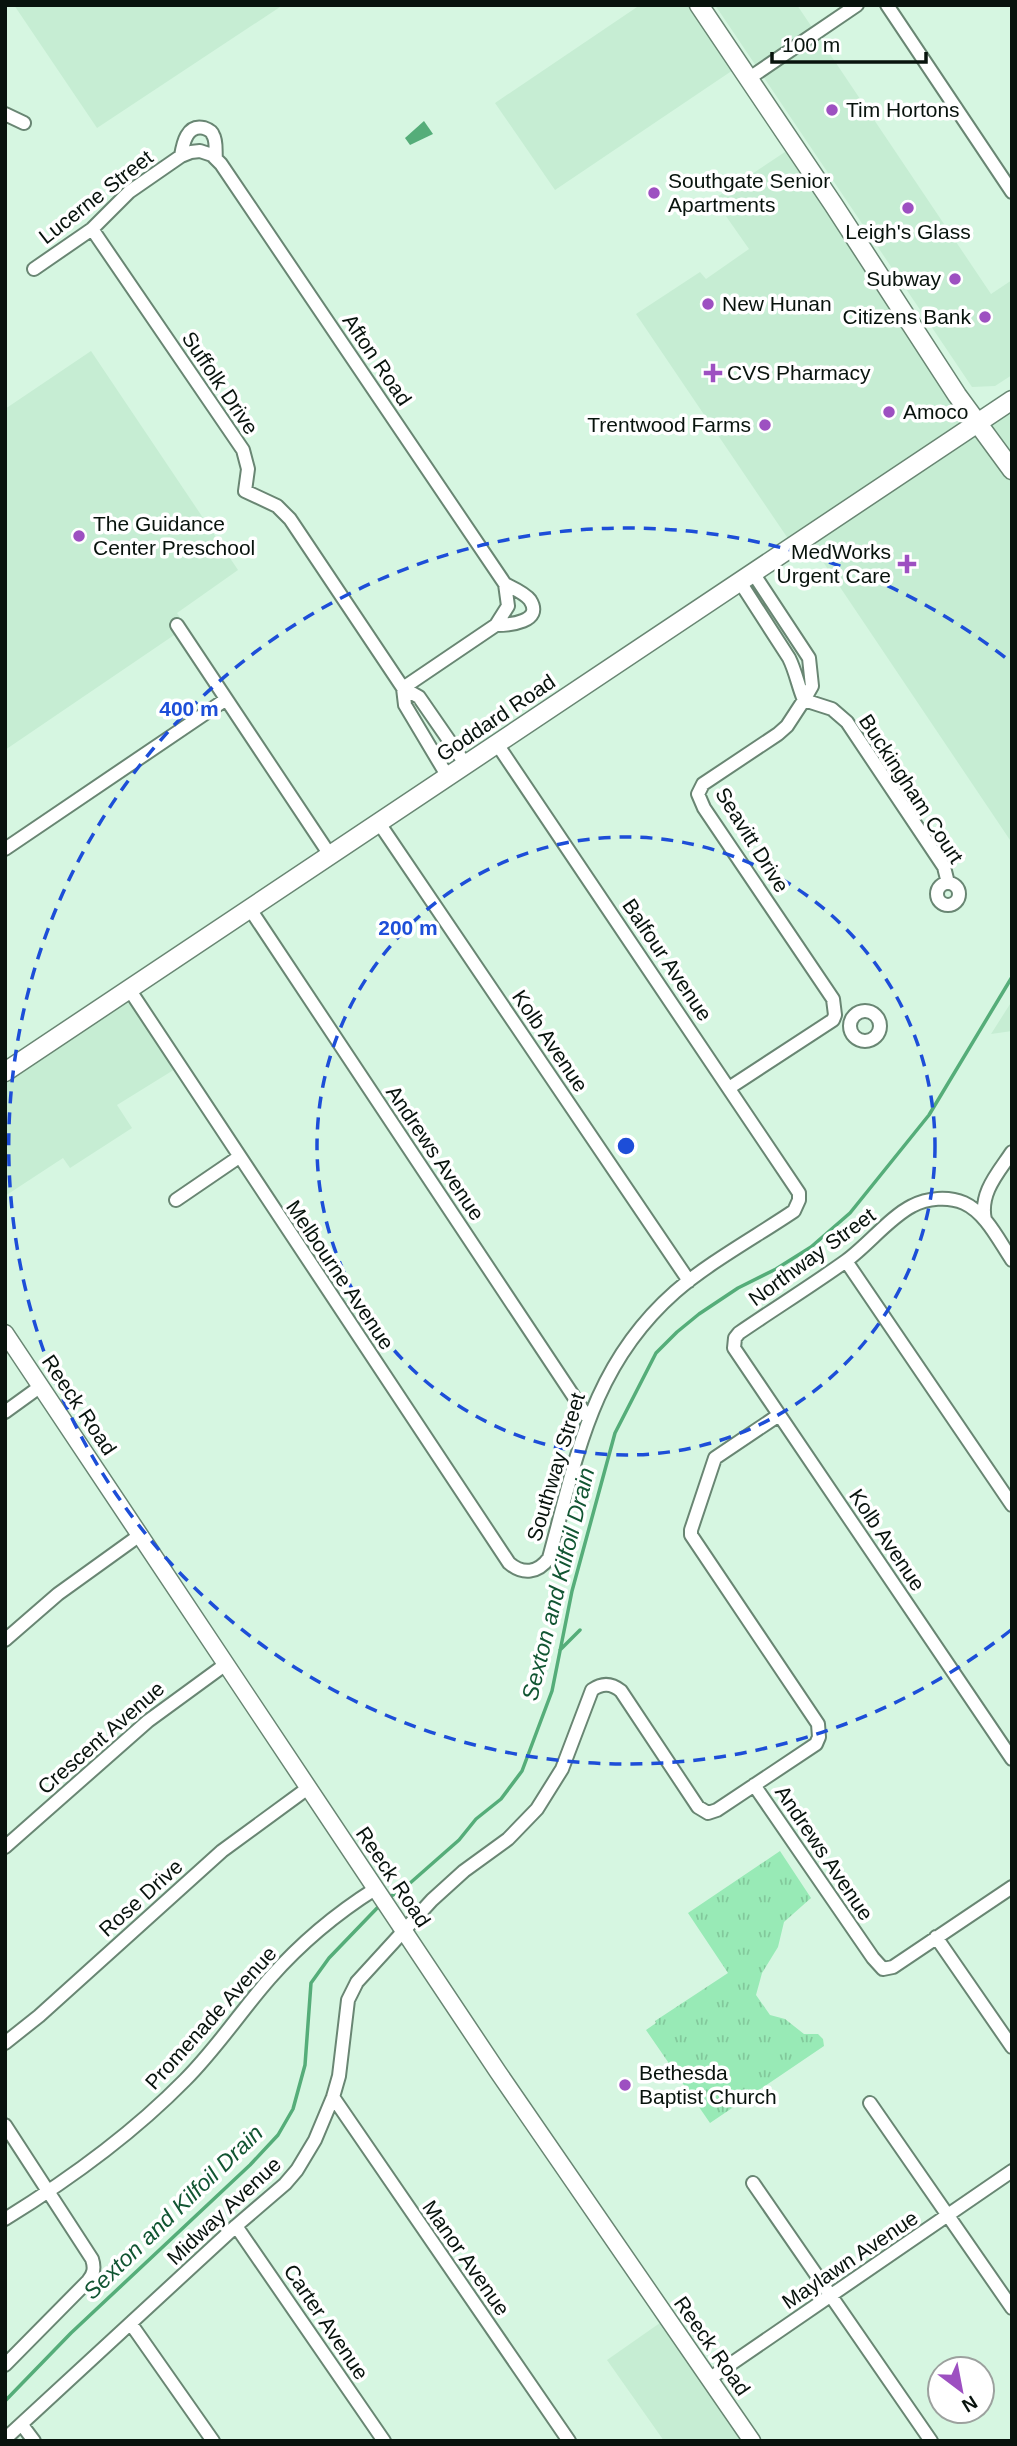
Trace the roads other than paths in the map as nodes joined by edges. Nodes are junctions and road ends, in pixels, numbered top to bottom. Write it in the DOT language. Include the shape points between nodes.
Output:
graph roads {
  1 [pos="699,5"];
  2 [pos="857,5"];
  3 [pos="887,5"];
  4 [pos="748,79"];
  5 [pos="5,114"];
  6 [pos="24,123"];
  7 [pos="201,127"];
  8 [pos="181,156"];
  9 [pos="216,159"];
  10 [pos="1012,192"];
  11 [pos="92,229"];
  12 [pos="34,269"];
  13 [pos="1012,400"];
  14 [pos="979,422"];
  15 [pos="1012,470"];
  16 [pos="746,578"];
  17 [pos="505,584"];
  18 [pos="177,625"];
  19 [pos="496,625"];
  20 [pos="402,688"];
  21 [pos="225,700"];
  22 [pos="804,700"];
  23 [pos="497,744"];
  24 [pos="466,765"];
  25 [pos="448,777"];
  26 [pos="379,823"];
  27 [pos="5,849"];
  28 [pos="330,855"];
  29 [pos="948,883"];
  30 [pos="250,909"];
  31 [pos="129,989"];
  32 [pos="835,1015"];
  33 [pos="851,1021"];
  34 [pos="5,1072"];
  35 [pos="730,1087"];
  36 [pos="1012,1152"];
  37 [pos="239,1157"];
  38 [pos="176,1200"];
  39 [pos="799,1200"];
  40 [pos="985,1221"];
  41 [pos="1012,1260"];
  42 [pos="846,1261"];
  43 [pos="689,1282"];
  44 [pos="5,1333"];
  45 [pos="734,1341"];
  46 [pos="41,1386"];
  47 [pos="5,1412"];
  48 [pos="779,1415"];
  49 [pos="588,1418"];
  50 [pos="1012,1505"];
  51 [pos="140,1535"];
  52 [pos="528,1571"];
  53 [pos="5,1640"];
  54 [pos="226,1664"];
  55 [pos="1012,1759"];
  56 [pos="754,1785"];
  57 [pos="308,1788"];
  58 [pos="5,1847"];
  59 [pos="1012,1887"];
  60 [pos="377,1891"];
  61 [pos="404,1931"];
  62 [pos="936,1937"];
  63 [pos="5,2043"];
  64 [pos="1012,2047"];
  65 [pos="333,2097"];
  66 [pos="870,2103"];
  67 [pos="5,2125"];
  68 [pos="1012,2171"];
  69 [pos="753,2183"];
  70 [pos="48,2191"];
  71 [pos="948,2216"];
  72 [pos="5,2219"];
  73 [pos="236,2226"];
  74 [pos="831,2295"];
  75 [pos="1012,2308"];
  76 [pos="131,2324"];
  77 [pos="5,2365"];
  78 [pos="709,2379"];
  79 [pos="22,2425"];
  80 [pos="5,2439"];
  81 [pos="34,2441"];
  82 [pos="213,2441"];
  83 [pos="384,2441"];
  84 [pos="569,2441"];
  85 [pos="752,2441"];
  86 [pos="931,2441"];
  1 -- 4 [label="main road"];
  2 -- 4 [label="street"];
  3 -- 10 [label="street"];
  4 -- 14 [label="main road"];
  5 -- 6 [label="street"];
  7 -- 8 [label="street, Lucerne Street" via="186,135"];
  7 -- 9 [label="street, Afton Road" via="214,135"];
  8 -- 9 [label="street, Lucerne Street" via="200,152"];
  8 -- 11 [label="street, Lucerne Street" via="129,192"];
  9 -- 17 [label="street, Afton Road"];
  11 -- 12 [label="street, Lucerne Street"];
  11 -- 20 [label="street, Suffolk Drive" via="243,450 248,469 246,491 277,506 290,519"];
  13 -- 14 [label="main road, Goddard Road"];
  14 -- 15 [label="main road"];
  14 -- 16 [label="main road, Goddard Road"];
  16 -- 22 [label="street" via="795,670"];
  16 -- 23 [label="main road, Goddard Road"];
  17 -- 19 [label="street, Afton Road" via="508,606"];
  17 -- 19 [label="street, Afton Road" via="529,599 533,608 523,622"];
  18 -- 21 [label="street"];
  19 -- 20 [label="street"];
  20 -- 24 [label="street, Suffolk Drive" via="419,697"];
  20 -- 25 [label="street, Suffolk Drive" via="405,705"];
  21 -- 27 [label="street"];
  21 -- 28 [label="street"];
  22 -- 29 [label="street, Buckingham Court" via="832,709 847,722 944,867"];
  22 -- 32 [label="street, Seavitt Drive" via="787,726 707,780 698,794 834,999"];
  23 -- 24 [label="main road, Goddard Road"];
  23 -- 35 [label="street, Balfour Avenue"];
  24 -- 25 [label="main road, Goddard Road"];
  25 -- 26 [label="main road, Goddard Road"];
  26 -- 28 [label="main road, Goddard Road"];
  26 -- 43 [label="street, Kolb Avenue"];
  28 -- 30 [label="main road, Goddard Road"];
  30 -- 31 [label="main road, Goddard Road"];
  30 -- 49 [label="street, Andrews Avenue"];
  31 -- 34 [label="main road, Goddard Road"];
  31 -- 37 [label="street, Melbourne Avenue"];
  32 -- 33 [label="street"];
  32 -- 35 [label="street"];
  35 -- 39 [label="street, Balfour Avenue" via="797,1188"];
  36 -- 40 [label="street" via="986,1192"];
  37 -- 38 [label="street"];
  37 -- 52 [label="street, Melbourne Avenue" via="509,1563"];
  39 -- 43 [label="street, Southway Street" via="794,1211"];
  40 -- 41 [label="street, Northway Street"];
  40 -- 42 [label="street, Northway Street" via="962,1202 922,1202 903,1212"];
  42 -- 45 [label="street, Northway Street" via="738,1333"];
  42 -- 50 [label="street"];
  43 -- 49 [label="street, Southway Street" via="658,1308 630,1341"];
  44 -- 46 [label="street, Reeck Road"];
  45 -- 48 [label="street, Kolb Avenue" via="734,1348"];
  46 -- 47 [label="street"];
  46 -- 51 [label="street, Reeck Road"];
  48 -- 55 [label="street, Kolb Avenue"];
  48 -- 56 [label="street, Andrews Avenue" via="715,1458 691,1530 820,1731 816,1744"];
  49 -- 52 [label="street, Southway Street" via="549,1558 538,1569"];
  51 -- 53 [label="street" via="58,1594"];
  51 -- 54 [label="street, Reeck Road"];
  54 -- 57 [label="street, Reeck Road"];
  54 -- 58 [label="street, Crescent Avenue" via="148,1721"];
  56 -- 61 [label="street, Midway Avenue" via="711,1813 704,1811 621,1691 598,1685 588,1696 562,1769 537,1809 508,1839 438,1894"];
  56 -- 62 [label="street, Andrews Avenue" via="883,1969"];
  57 -- 60 [label="street, Reeck Road"];
  57 -- 63 [label="street, Rose Drive" via="222,1852"];
  59 -- 62 [label="street"];
  60 -- 61 [label="street, Reeck Road"];
  60 -- 70 [label="street, Promenade Avenue" via="285,1962 212,2052 159,2105"];
  61 -- 65 [label="street, Midway Avenue" via="350,1993"];
  61 -- 78 [label="street, Reeck Road"];
  62 -- 64 [label="street"];
  65 -- 73 [label="street, Midway Avenue" via="298,2170"];
  65 -- 84 [label="street, Manor Avenue"];
  66 -- 71 [label="street"];
  67 -- 70 [label="street"];
  68 -- 71 [label="street, Maylawn Avenue"];
  69 -- 74 [label="street"];
  70 -- 72 [label="street, Promenade Avenue"];
  70 -- 77 [label="street" via="92,2259 94,2271"];
  71 -- 74 [label="street, Maylawn Avenue"];
  71 -- 75 [label="street"];
  73 -- 76 [label="street, Midway Avenue"];
  73 -- 83 [label="street, Carter Avenue"];
  74 -- 78 [label="street, Maylawn Avenue"];
  74 -- 86 [label="street"];
  76 -- 79 [label="street, Midway Avenue"];
  76 -- 82 [label="street"];
  78 -- 85 [label="street, Reeck Road"];
  79 -- 80 [label="street, Midway Avenue"];
  79 -- 81 [label="street"];
}
